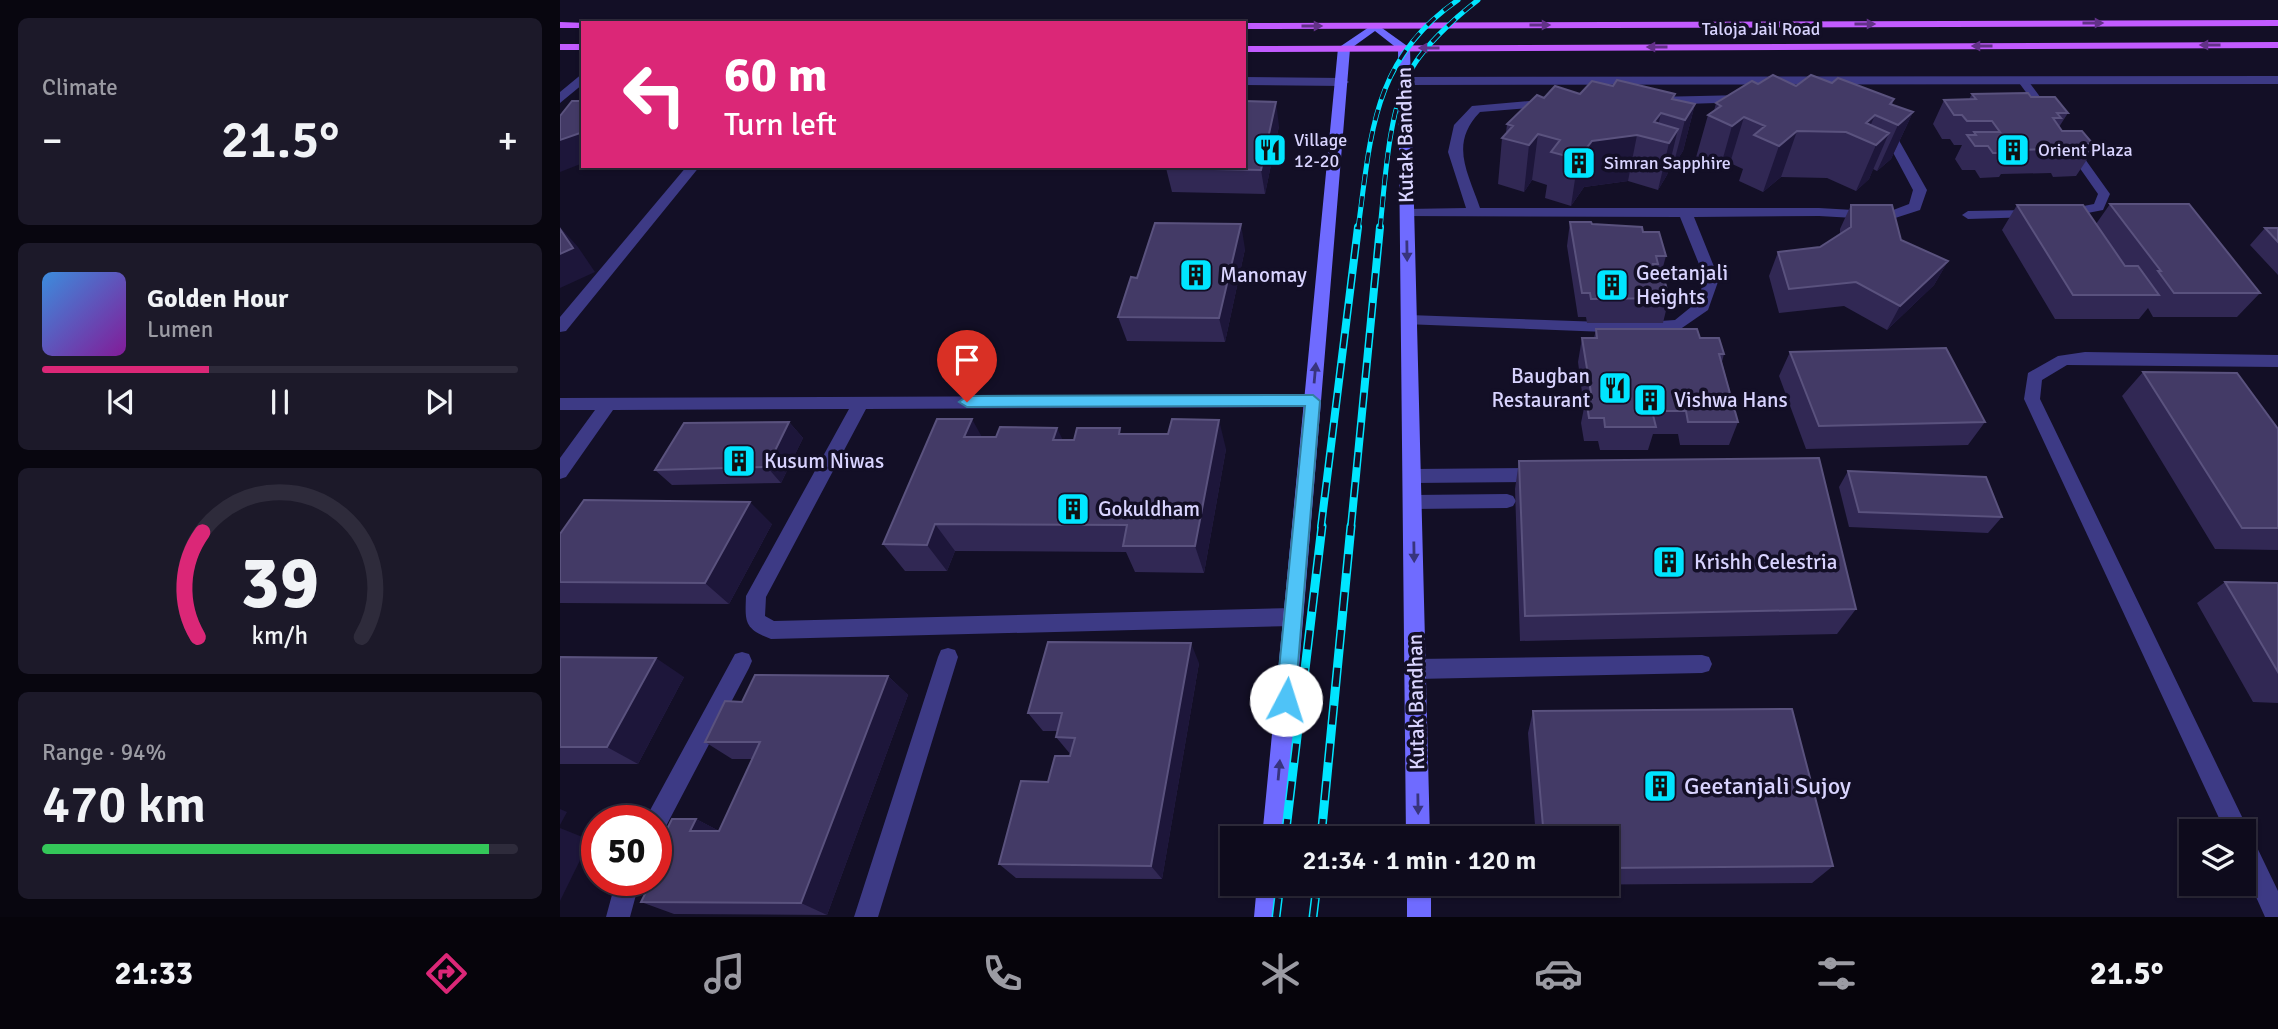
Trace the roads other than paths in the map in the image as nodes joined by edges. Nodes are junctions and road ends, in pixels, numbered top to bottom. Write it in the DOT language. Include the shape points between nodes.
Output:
graph roads {
  1 [pos="2278,23"];
  2 [pos="560,24"];
  3 [pos="581,25"];
  4 [pos="1246,26"];
  5 [pos="1375,26"];
  6 [pos="2278,45"];
  7 [pos="560,47"];
  8 [pos="581,47"];
  9 [pos="1344,48"];
  10 [pos="1404,48"];
  11 [pos="1246,49"];
  12 [pos="2022,80"];
  13 [pos="2278,80"];
  14 [pos="1246,81"];
  15 [pos="1404,81"];
  16 [pos="581,82"];
  17 [pos="1343,82"];
  18 [pos="560,99"];
  19 [pos="1762,99"];
  20 [pos="1638,101"];
  21 [pos="1569,103"];
  22 [pos="1879,117"];
  23 [pos="2057,128"];
  24 [pos="2066,139"];
  25 [pos="692,168"];
  26 [pos="1685,212"];
  27 [pos="1406,213"];
  28 [pos="1474,213"];
  29 [pos="1968,215"];
  30 [pos="1409,320"];
  31 [pos="560,327"];
  32 [pos="2278,361"];
  33 [pos="1313,401"];
  34 [pos="860,402"];
  35 [pos="609,403"];
  36 [pos="560,404"];
  37 [pos="560,472"];
  38 [pos="1555,475"];
  39 [pos="1413,476"];
  40 [pos="1507,501"];
  41 [pos="1413,502"];
  42 [pos="1293,617"];
  43 [pos="948,657"];
  44 [pos="742,661"];
  45 [pos="1702,664"];
  46 [pos="1416,669"];
  47 [pos="665,805"];
  48 [pos="2231,819"];
  49 [pos="1274,826"];
  50 [pos="1418,826"];
  51 [pos="2256,870"];
  52 [pos="624,896"];
  53 [pos="1268,896"];
  54 [pos="1419,896"];
  55 [pos="618,917"];
  56 [pos="866,917"];
  57 [pos="1266,917"];
  58 [pos="1419,917"];
  59 [pos="2278,917"];
  5 -- 1 [label="main road, Taloja Jail Road, one-way"];
  2 -- 3 [label="main road"];
  4 -- 5 [label="main road, Taloja Jail Road, one-way"];
  5 -- 9 [label="main road"];
  5 -- 10 [label="main road, Kutak Bandhan"];
  6 -- 10 [label="main road, Taloja Jail Road, one-way"];
  7 -- 8 [label="main road"];
  9 -- 10 [label="main road, Taloja Jail Road"];
  9 -- 11 [label="main road, Taloja Jail Road"];
  9 -- 17 [label="main road"];
  10 -- 15 [label="main road, Kutak Bandhan"];
  12 -- 13 [label="street"];
  12 -- 15 [label="street"];
  12 -- 23 [label="lane"];
  14 -- 17 [label="street"];
  15 -- 27 [label="main road, Kutak Bandhan"];
  16 -- 18 [label="street"];
  33 -- 17 [label="main road, one-way"];
  19 -- 20 [label="street"];
  21 -- 28 [label="street" via="1476,109 1460,125 1455,152"];
  22 -- 26 [label="street" via="1920,190 1915,207 1889,216"];
  24 -- 29 [label="lane" via="2104,194 2099,207 2063,214"];
  25 -- 31 [label="street"];
  26 -- 28 [label="street"];
  26 -- 30 [label="street" via="1712,279 1703,306 1679,325 1632,328"];
  27 -- 28 [label="street"];
  27 -- 30 [label="main road, Kutak Bandhan, one-way"];
  30 -- 39 [label="main road, Kutak Bandhan"];
  32 -- 48 [label="street" via="2064,360 2034,377 2031,388 2032,399"];
  33 -- 34 [label="street"];
  33 -- 42 [label="main road"];
  34 -- 35 [label="street"];
  34 -- 42 [label="street" via="756,596 755,620 771,630"];
  35 -- 36 [label="street"];
  35 -- 37 [label="street"];
  38 -- 39 [label="street"];
  39 -- 41 [label="main road, Kutak Bandhan"];
  40 -- 41 [label="street"];
  41 -- 46 [label="main road, Kutak Bandhan, one-way"];
  49 -- 42 [label="main road, one-way"];
  43 -- 56 [label="street"];
  44 -- 47 [label="street"];
  45 -- 46 [label="street"];
  46 -- 50 [label="main road, Kutak Bandhan, one-way"];
  51 -- 59 [label="street"];
  52 -- 55 [label="street"];
  53 -- 57 [label="main road"];
  54 -- 58 [label="main road"];
}
